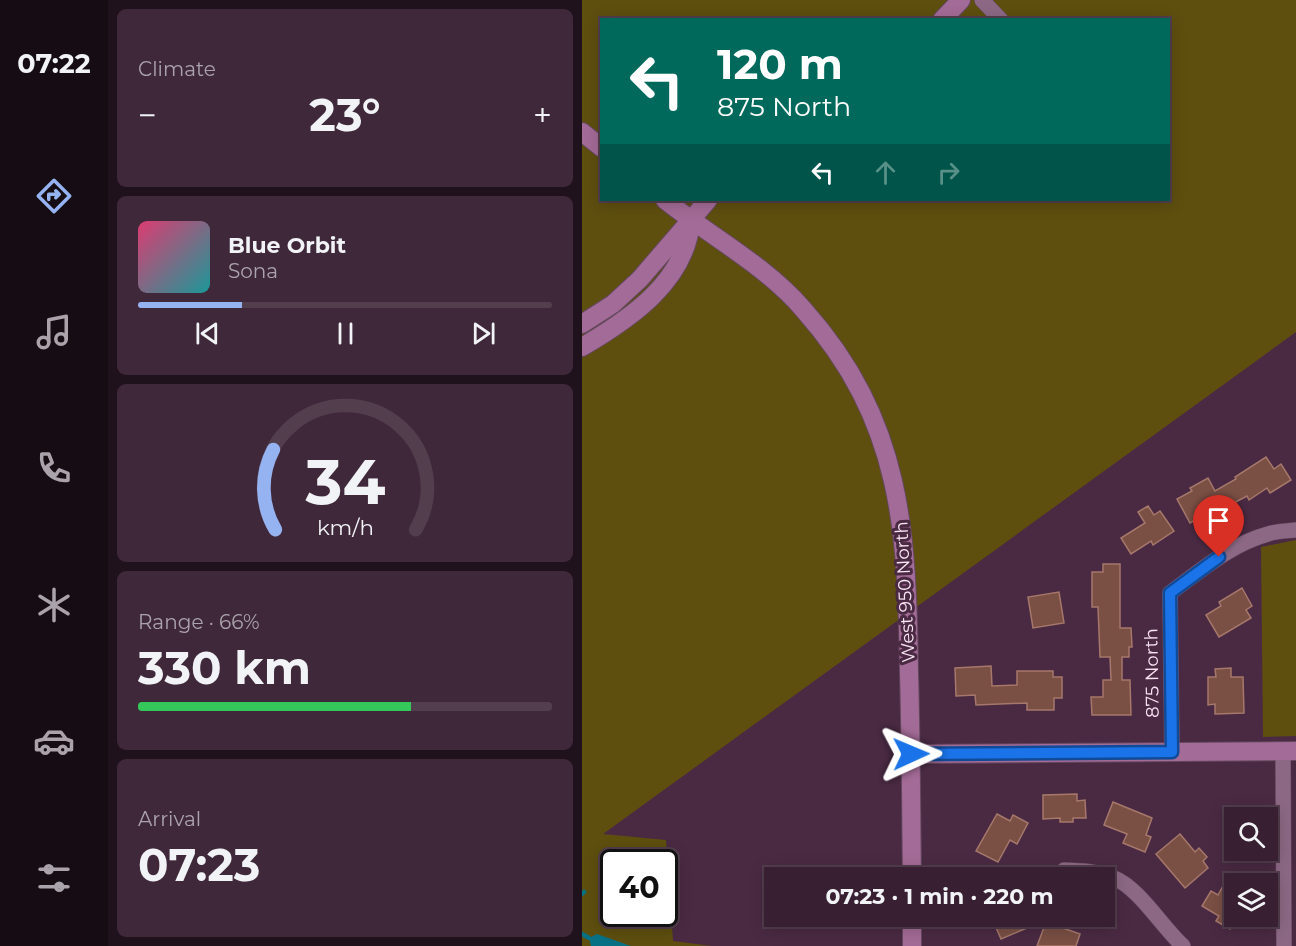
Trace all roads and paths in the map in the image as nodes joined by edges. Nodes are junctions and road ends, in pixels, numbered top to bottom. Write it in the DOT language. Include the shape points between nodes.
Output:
graph roads {
  1 [pos="961,0"];
  2 [pos="982,0"];
  3 [pos="944,18"];
  4 [pos="999,18"];
  5 [pos="582,132"];
  6 [pos="600,146"];
  7 [pos="666,201"];
  8 [pos="707,201"];
  9 [pos="691,221"];
  10 [pos="582,324"];
  11 [pos="582,347"];
  12 [pos="1296,530"];
  13 [pos="1290,751"];
  14 [pos="1172,752"];
  15 [pos="911,754"];
  16 [pos="912,867"];
  17 [pos="1115,879"];
  18 [pos="912,927"];
  19 [pos="912,946"];
  20 [pos="1184,946"];
  21 [pos="1284,946"];
  1 -- 3 [label="main road"];
  2 -- 4 [label="street"];
  5 -- 6 [label="main road"];
  7 -- 9 [label="main road, West 950 North"];
  8 -- 9 [label="main road"];
  9 -- 10 [label="main road" via="640,279 613,304"];
  9 -- 11 [label="main road" via="683,253 671,275 618,324"];
  9 -- 15 [label="main road, West 950 North" via="802,307 858,385 880,434 895,485 906,560"];
  12 -- 14 [label="street, 875 North" via="1268,534 1244,544 1170,593"];
  13 -- 14 [label="main road"];
  13 -- 21 [label="street"];
  14 -- 15 [label="main road"];
  15 -- 16 [label="main road, West 950 North"];
  17 -- 20 [label="street" via="1135,892"];
  18 -- 19 [label="main road"];
}
